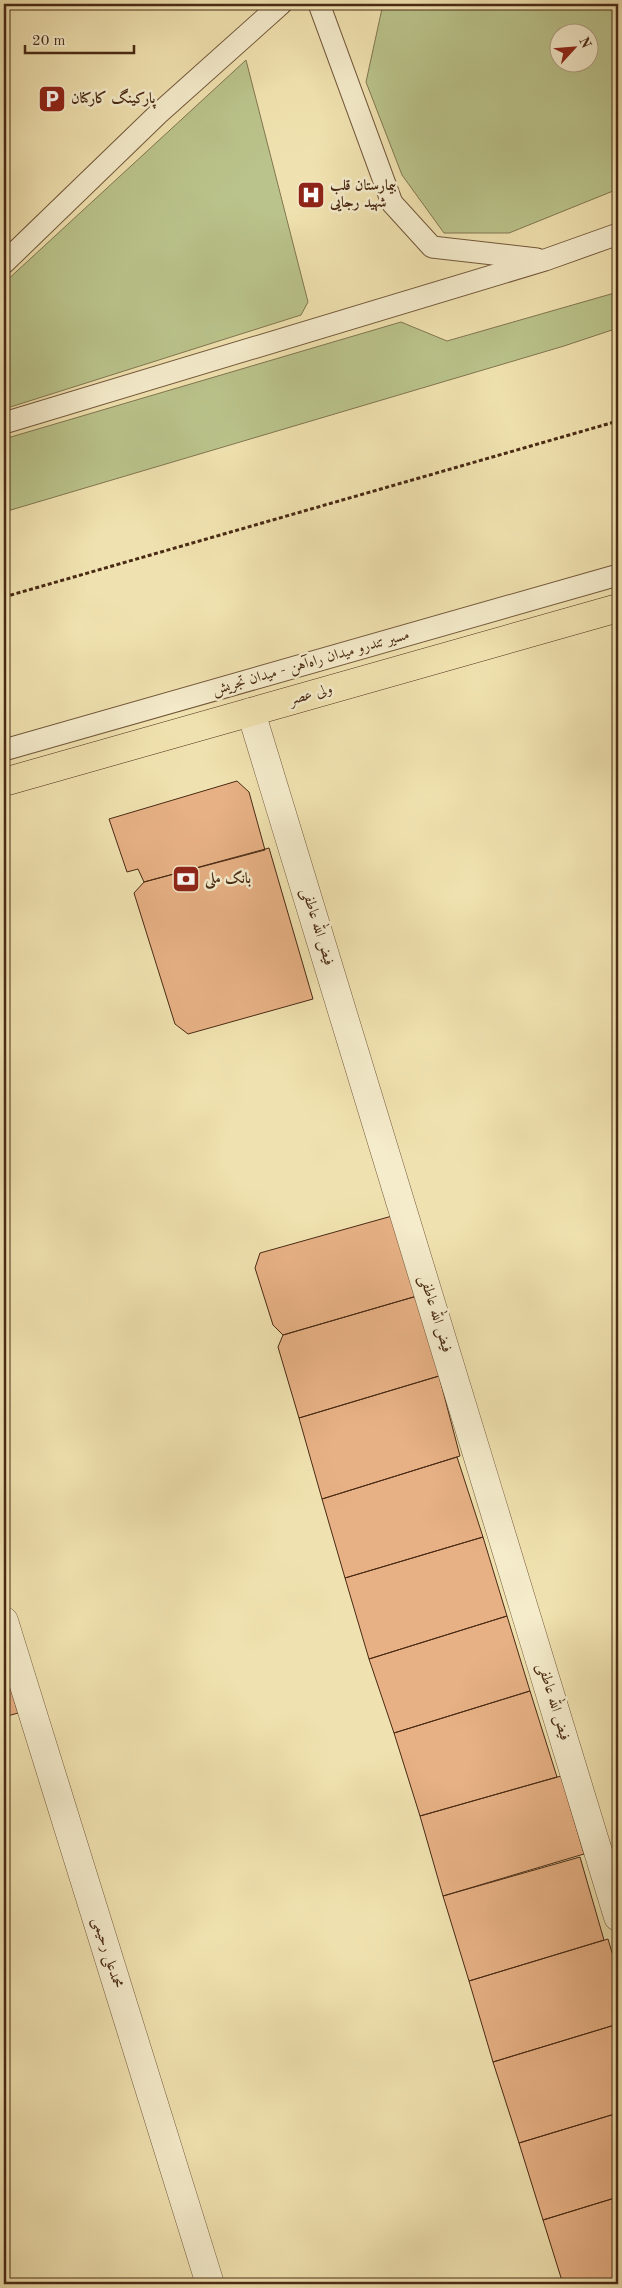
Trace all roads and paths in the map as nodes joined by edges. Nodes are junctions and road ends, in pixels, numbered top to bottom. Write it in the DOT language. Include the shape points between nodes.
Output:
graph roads {
  1 [pos="281,4"];
  2 [pos="319,4"];
  3 [pos="618,234"];
  4 [pos="545,260"];
  5 [pos="4,263"];
  6 [pos="618,421"];
  7 [pos="4,423"];
  8 [pos="618,575"];
  9 [pos="4,597"];
  10 [pos="618,608"];
  11 [pos="251,712"];
  12 [pos="4,750"];
  13 [pos="4,782"];
  14 [pos="4,1621"];
  15 [pos="618,1917"];
  16 [pos="210,2284"];
  1 -- 5 [label="lane" via="158,114"];
  2 -- 4 [label="lane" via="392,203 432,247"];
  3 -- 4 [label="lane"];
  4 -- 7 [label="lane"];
  6 -- 9 [label="path"];
  8 -- 12 [label="lane, مسیر تندرو میدان راه‌آهن - میدان تجریش"];
  10 -- 11 [label="main road, ولی عصر"];
  11 -- 13 [label="main road, ولی عصر"];
  11 -- 15 [label="street, فیض الله عاطفی"];
  14 -- 16 [label="street, محمدعلی رحیمی"];
}
